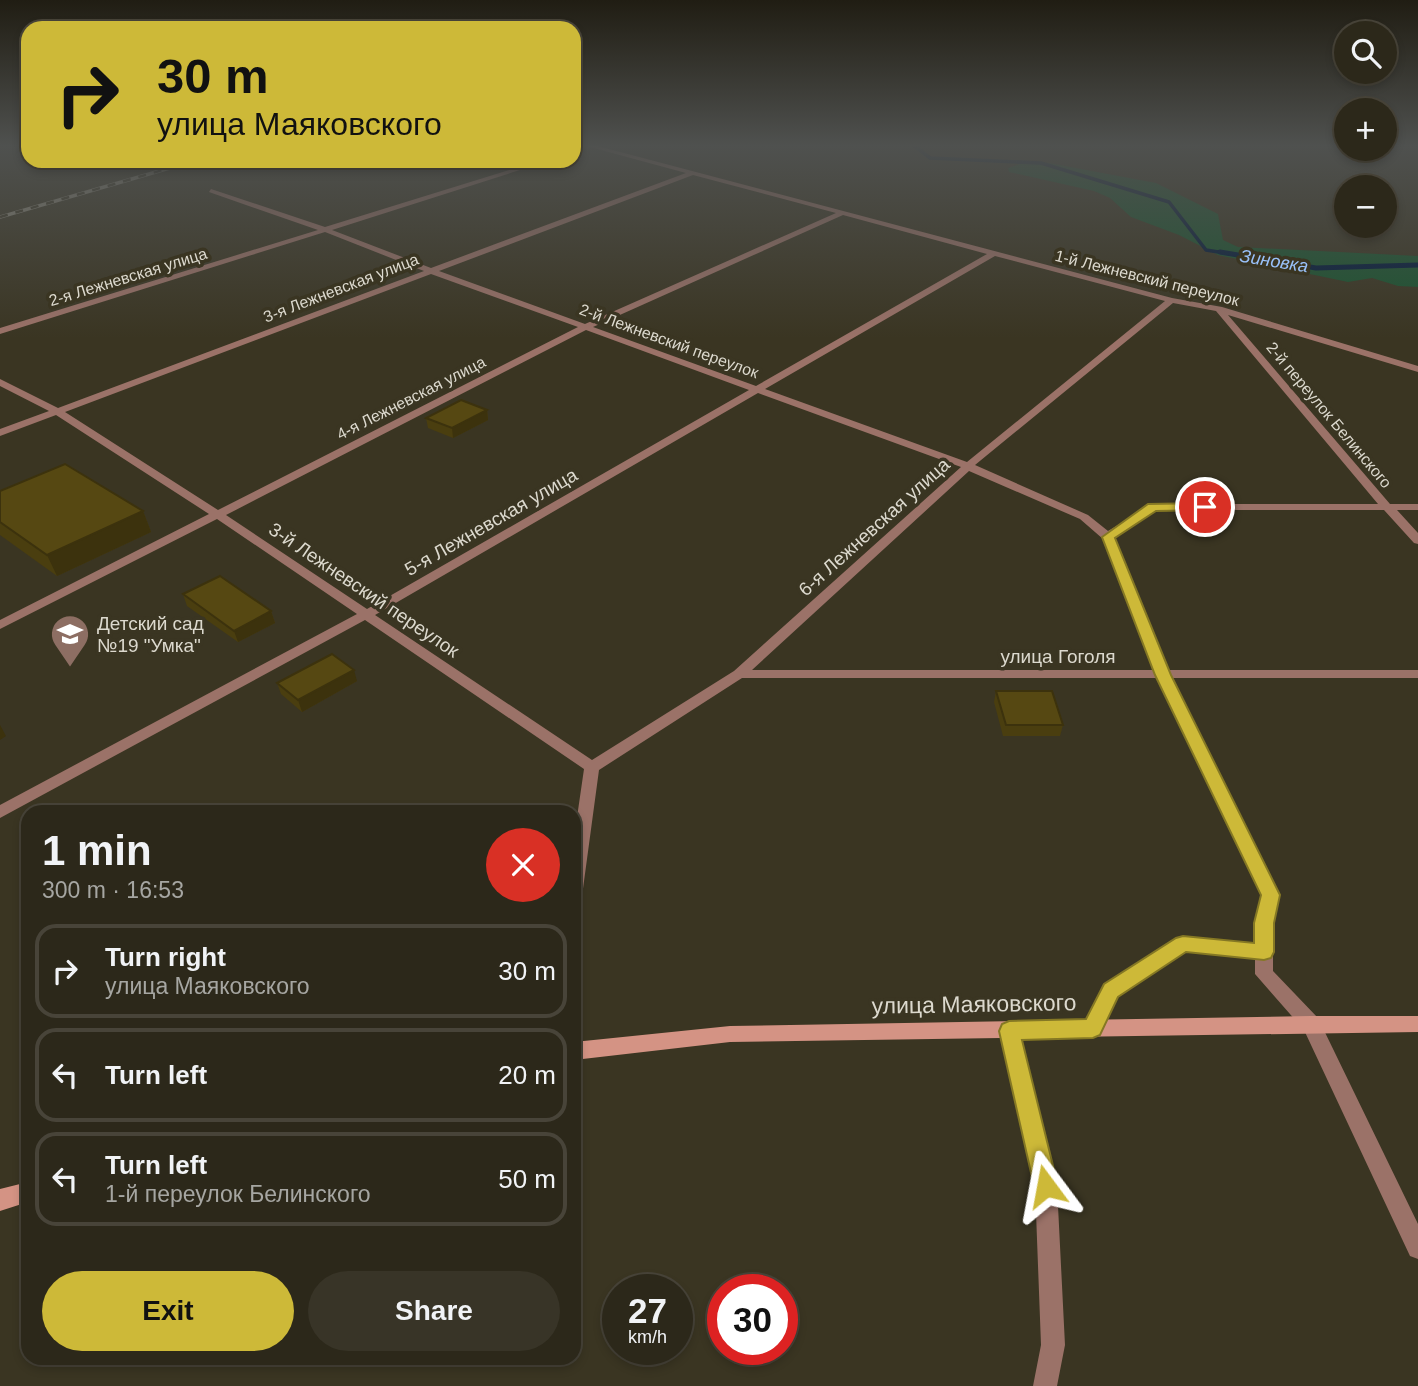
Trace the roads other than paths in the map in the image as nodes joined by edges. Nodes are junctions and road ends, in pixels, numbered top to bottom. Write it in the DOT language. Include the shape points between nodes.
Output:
graph roads {
  1 [pos="263,209"];
  2 [pos="398,209"];
  3 [pos="596,209"];
  4 [pos="827,209"];
  5 [pos="843,213"];
  6 [pos="329,231"];
  7 [pos="994,253"];
  8 [pos="428,270"];
  9 [pos="1171,300"];
  10 [pos="1219,309"];
  11 [pos="585,327"];
  12 [pos="0,331"];
  13 [pos="1418,369"];
  14 [pos="0,382"];
  15 [pos="756,389"];
  16 [pos="56,411"];
  17 [pos="0,433"];
  18 [pos="968,466"];
  19 [pos="1418,507"];
  20 [pos="1387,508"];
  21 [pos="217,514"];
  22 [pos="1108,537"];
  23 [pos="1418,540"];
  24 [pos="367,614"];
  25 [pos="0,625"];
  26 [pos="739,674"];
  27 [pos="1418,674"];
  28 [pos="1163,675"];
  29 [pos="592,767"];
  30 [pos="0,812"];
  31 [pos="581,846"];
  32 [pos="1264,952"];
  33 [pos="1311,1024"];
  34 [pos="1418,1024"];
  35 [pos="1093,1029"];
  36 [pos="1009,1031"];
  37 [pos="581,1050"];
  38 [pos="21,1194"];
  39 [pos="0,1200"];
  40 [pos="1418,1248"];
  41 [pos="1045,1386"];
  1 -- 6 [label="street, 2-й Лежневский переулок"];
  2 -- 6 [label="street, 2-я Лежневская улица"];
  3 -- 8 [label="street, 3-я Лежневская улица"];
  4 -- 5 [label="street, 1-й Лежневский переулок"];
  5 -- 7 [label="street, 1-й Лежневский переулок"];
  5 -- 11 [label="street, 4-я Лежневская улица"];
  6 -- 8 [label="street, 2-й Лежневский переулок"];
  6 -- 12 [label="street, 2-я Лежневская улица"];
  7 -- 9 [label="street, 1-й Лежневский переулок"];
  7 -- 15 [label="street, 5-я Лежневская улица"];
  8 -- 11 [label="street, 2-й Лежневский переулок"];
  8 -- 16 [label="street, 3-я Лежневская улица"];
  9 -- 10 [label="street, 1-й Лежневский переулок"];
  9 -- 18 [label="street, 6-я Лежневская улица"];
  10 -- 13 [label="street, 1-й Лежневский переулок"];
  10 -- 20 [label="street, 2-й переулок Белинского"];
  11 -- 15 [label="street, 2-й Лежневский переулок"];
  11 -- 21 [label="street, 4-я Лежневская улица"];
  14 -- 16 [label="street, 3-й Лежневский переулок"];
  15 -- 18 [label="street, 2-й Лежневский переулок"];
  15 -- 24 [label="street, 5-я Лежневская улица"];
  16 -- 17 [label="street, 3-я Лежневская улица"];
  16 -- 21 [label="street, 3-й Лежневский переулок"];
  18 -- 22 [label="street, 2-й Лежневский переулок" via="1084,517"];
  18 -- 26 [label="street, 6-я Лежневская улица"];
  19 -- 20 [label="street"];
  20 -- 22 [label="street" via="1153,507"];
  20 -- 23 [label="street, 2-й переулок Белинского"];
  21 -- 24 [label="street, 3-й Лежневский переулок"];
  21 -- 25 [label="street, 4-я Лежневская улица"];
  22 -- 28 [label="street"];
  24 -- 29 [label="street, 3-й Лежневский переулок"];
  24 -- 30 [label="street, 5-я Лежневская улица"];
  26 -- 28 [label="street, улица Гоголя"];
  26 -- 29 [label="street, 6-я Лежневская улица"];
  27 -- 28 [label="street, улица Гоголя"];
  28 -- 32 [label="street" via="1270,895"];
  29 -- 31 [label="street"];
  32 -- 33 [label="street" via="1264,974"];
  32 -- 35 [label="street" via="1183,944 1111,990"];
  33 -- 34 [label="main road, улица Маяковского"];
  33 -- 35 [label="main road, улица Маяковского"];
  33 -- 40 [label="street"];
  35 -- 36 [label="main road, улица Маяковского"];
  36 -- 37 [label="main road, улица Маяковского" via="730,1034"];
  36 -- 41 [label="street" via="1046,1186 1053,1345"];
  38 -- 39 [label="main road"];
}
